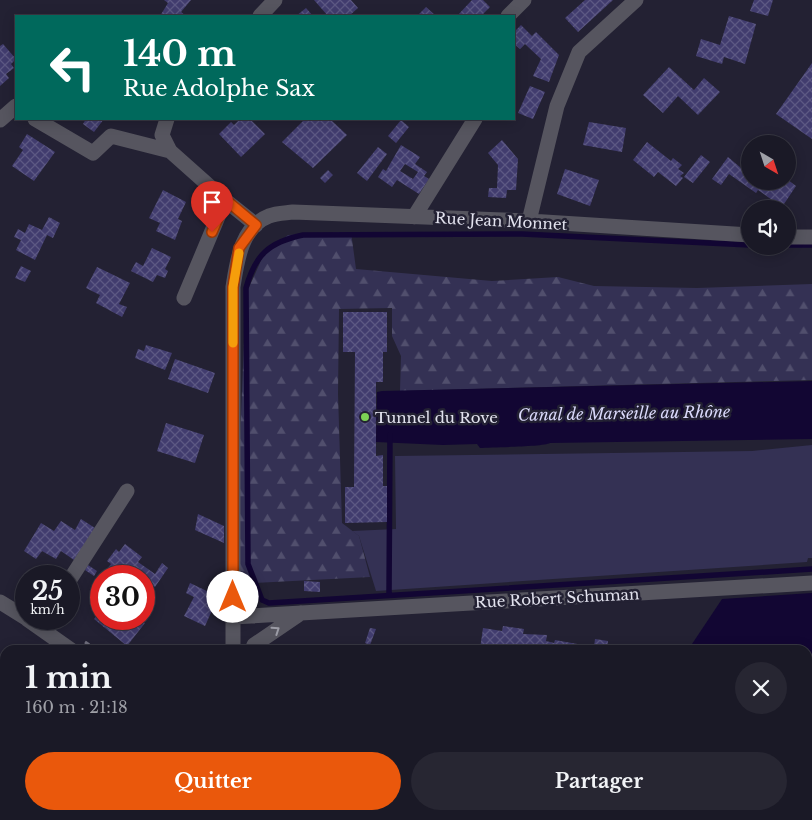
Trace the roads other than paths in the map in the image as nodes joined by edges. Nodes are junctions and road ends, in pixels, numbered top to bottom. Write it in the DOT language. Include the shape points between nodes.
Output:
graph roads {
  1 [pos="275,0"];
  2 [pos="524,0"];
  3 [pos="636,0"];
  4 [pos="261,15"];
  5 [pos="509,15"];
  6 [pos="15,108"];
  7 [pos="0,120"];
  8 [pos="37,120"];
  9 [pos="167,120"];
  10 [pos="473,120"];
  11 [pos="170,151"];
  12 [pos="226,200"];
  13 [pos="414,217"];
  14 [pos="529,221"];
  15 [pos="256,225"];
  16 [pos="741,234"];
  17 [pos="796,237"];
  18 [pos="812,237"];
  19 [pos="184,298"];
  20 [pos="127,491"];
  21 [pos="79,565"];
  22 [pos="812,583"];
  23 [pos="0,602"];
  24 [pos="15,610"];
  25 [pos="302,612"];
  26 [pos="233,616"];
  27 [pos="46,630"];
  28 [pos="233,634"];
  29 [pos="65,645"];
  30 [pos="234,645"];
  31 [pos="249,645"];
  32 [pos="257,645"];
  1 -- 4 [label="street"];
  2 -- 5 [label="street"];
  3 -- 14 [label="street" via="579,52 557,106"];
  6 -- 7 [label="street"];
  8 -- 11 [label="street" via="93,153 112,136"];
  9 -- 11 [label="street" via="162,135"];
  10 -- 13 [label="street"];
  11 -- 12 [label="street"];
  12 -- 15 [label="street"];
  12 -- 19 [label="street"];
  13 -- 14 [label="street, Rue Jean Monnet"];
  13 -- 15 [label="street, Rue Jean Monnet" via="293,212 269,216"];
  14 -- 16 [label="street, Rue Jean Monnet"];
  15 -- 26 [label="street" via="239,248 233,287"];
  17 -- 18 [label="street"];
  20 -- 21 [label="street"];
  22 -- 25 [label="street, Rue Robert Schuman"];
  23 -- 24 [label="street"];
  25 -- 26 [label="street, Rue Robert Schuman"];
  32 -- 25 [label="street, one-way"];
  26 -- 28 [label="street"];
  27 -- 29 [label="street"];
  28 -- 30 [label="street"];
  28 -- 31 [label="street"];
}
